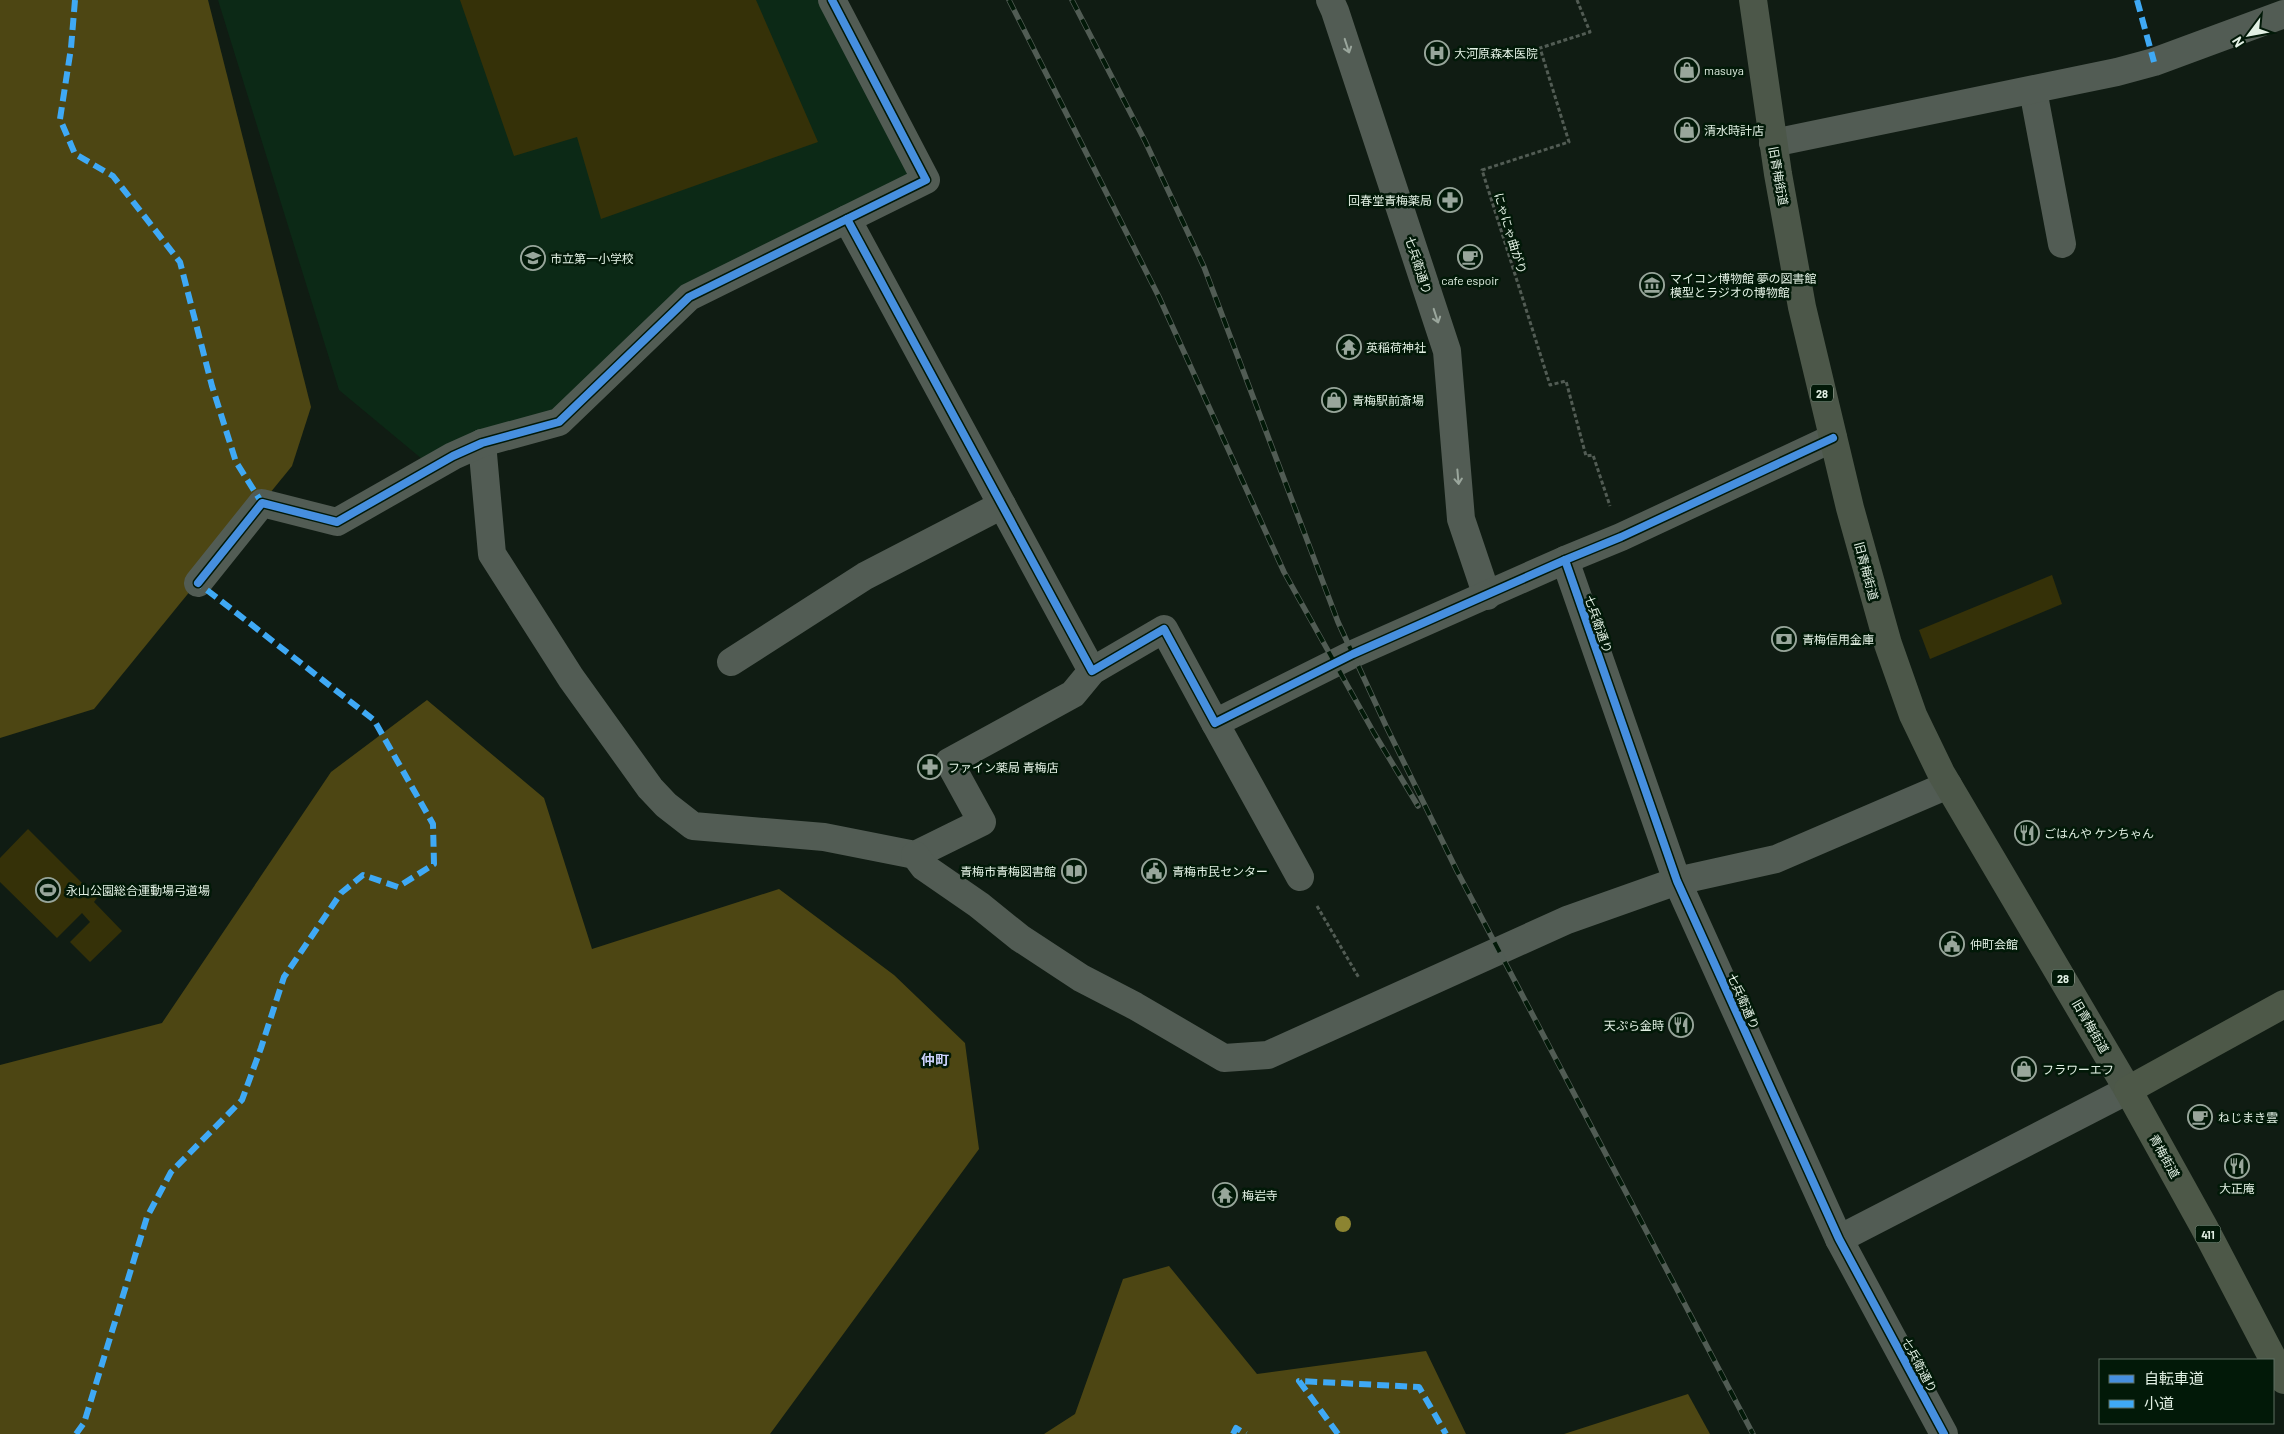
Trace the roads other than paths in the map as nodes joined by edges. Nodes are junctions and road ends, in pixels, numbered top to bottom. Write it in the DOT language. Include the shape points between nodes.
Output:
graph roads {
  1 [pos="832,0"];
  2 [pos="1330,0"];
  3 [pos="1753,0"];
  4 [pos="2284,14"];
  5 [pos="2033,90"];
  6 [pos="1773,144"];
  7 [pos="847,219"];
  8 [pos="2062,244"];
  9 [pos="1833,438"];
  10 [pos="482,443"];
  11 [pos="1002,505"];
  12 [pos="1565,560"];
  13 [pos="198,582"];
  14 [pos="1487,596"];
  15 [pos="730,662"];
  16 [pos="1092,671"];
  17 [pos="1214,723"];
  18 [pos="1948,785"];
  19 [pos="915,855"];
  20 [pos="1300,877"];
  21 [pos="1677,881"];
  22 [pos="2284,1004"];
  23 [pos="2128,1090"];
  24 [pos="1838,1238"];
  25 [pos="2273,1359"];
  26 [pos="2274,1361"];
  27 [pos="2284,1380"];
  28 [pos="1944,1434"];
  1 -- 7 [label="street" via="926,180"];
  2 -- 14 [label="street, 七兵衛通り, one-way" via="1447,351 1461,519"];
  3 -- 6 [label="main road, 旧青梅街道 / 28"];
  4 -- 5 [label="street" via="2154,62"];
  5 -- 6 [label="street"];
  5 -- 8 [label="street"];
  6 -- 9 [label="main road, 旧青梅街道 / 28" via="1802,307"];
  7 -- 10 [label="street" via="689,297 559,422"];
  7 -- 11 [label="street"];
  9 -- 12 [label="street"];
  9 -- 18 [label="main road, 旧青梅街道 / 28" via="1888,644 1913,715"];
  10 -- 13 [label="street" via="337,522 262,503"];
  10 -- 19 [label="street" via="492,554 571,678 650,788 666,805 693,826 824,837"];
  11 -- 15 [label="street" via="865,576"];
  11 -- 16 [label="street"];
  12 -- 14 [label="street"];
  12 -- 21 [label="street, 七兵衛通り"];
  14 -- 17 [label="street" via="1354,654"];
  16 -- 17 [label="street" via="1164,630"];
  16 -- 19 [label="street" via="1074,694 949,762 982,822"];
  17 -- 20 [label="street"];
  18 -- 21 [label="street" via="1776,859"];
  18 -- 23 [label="main road, 旧青梅街道 / 28"];
  19 -- 21 [label="street" via="924,866 1020,938 1080,978 1224,1058 1268,1055 1566,920"];
  21 -- 24 [label="street, 七兵衛通り"];
  22 -- 23 [label="highway"];
  23 -- 24 [label="street"];
  23 -- 25 [label="highway, 青梅街道 / 411"];
  24 -- 28 [label="street, 七兵衛通り"];
  26 -- 27 [label="highway, 青梅街道 / 411"];
}
